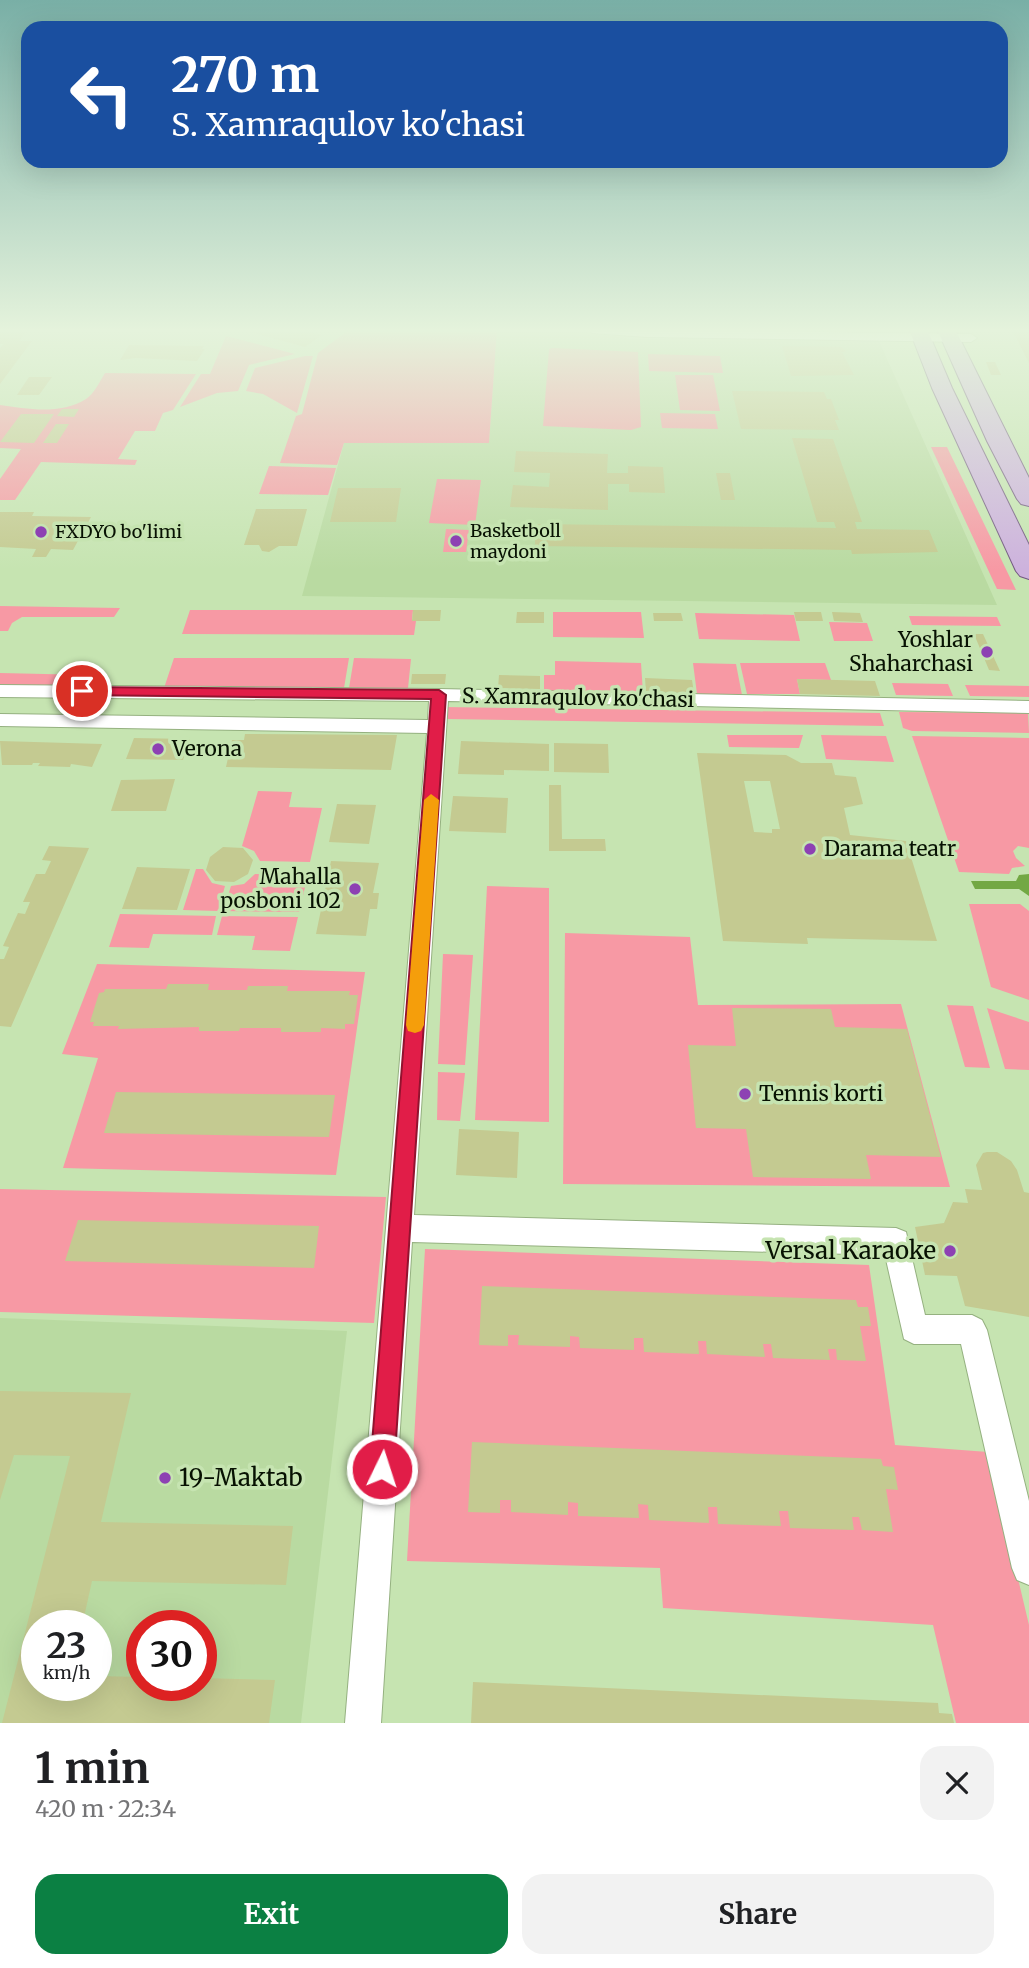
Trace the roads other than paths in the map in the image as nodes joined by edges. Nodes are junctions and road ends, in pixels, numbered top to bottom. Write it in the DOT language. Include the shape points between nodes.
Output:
graph roads {
  1 [pos="952,409"];
  2 [pos="985,409"];
  3 [pos="1029,499"];
  4 [pos="1029,571"];
  5 [pos="0,691"];
  6 [pos="439,695"];
  7 [pos="1029,707"];
  8 [pos="0,720"];
  9 [pos="436,727"];
  10 [pos="400,1228"];
  11 [pos="1029,1568"];
  12 [pos="363,1723"];
  1 -- 4 [label="main road"];
  2 -- 3 [label="main road"];
  5 -- 6 [label="street, S. Xamraqulov ko'chasi"];
  6 -- 7 [label="street, S. Xamraqulov ko'chasi"];
  6 -- 9 [label="street"];
  8 -- 9 [label="street"];
  9 -- 10 [label="street"];
  10 -- 11 [label="street" via="896,1241 914,1329 972,1330"];
  10 -- 12 [label="street"];
}
